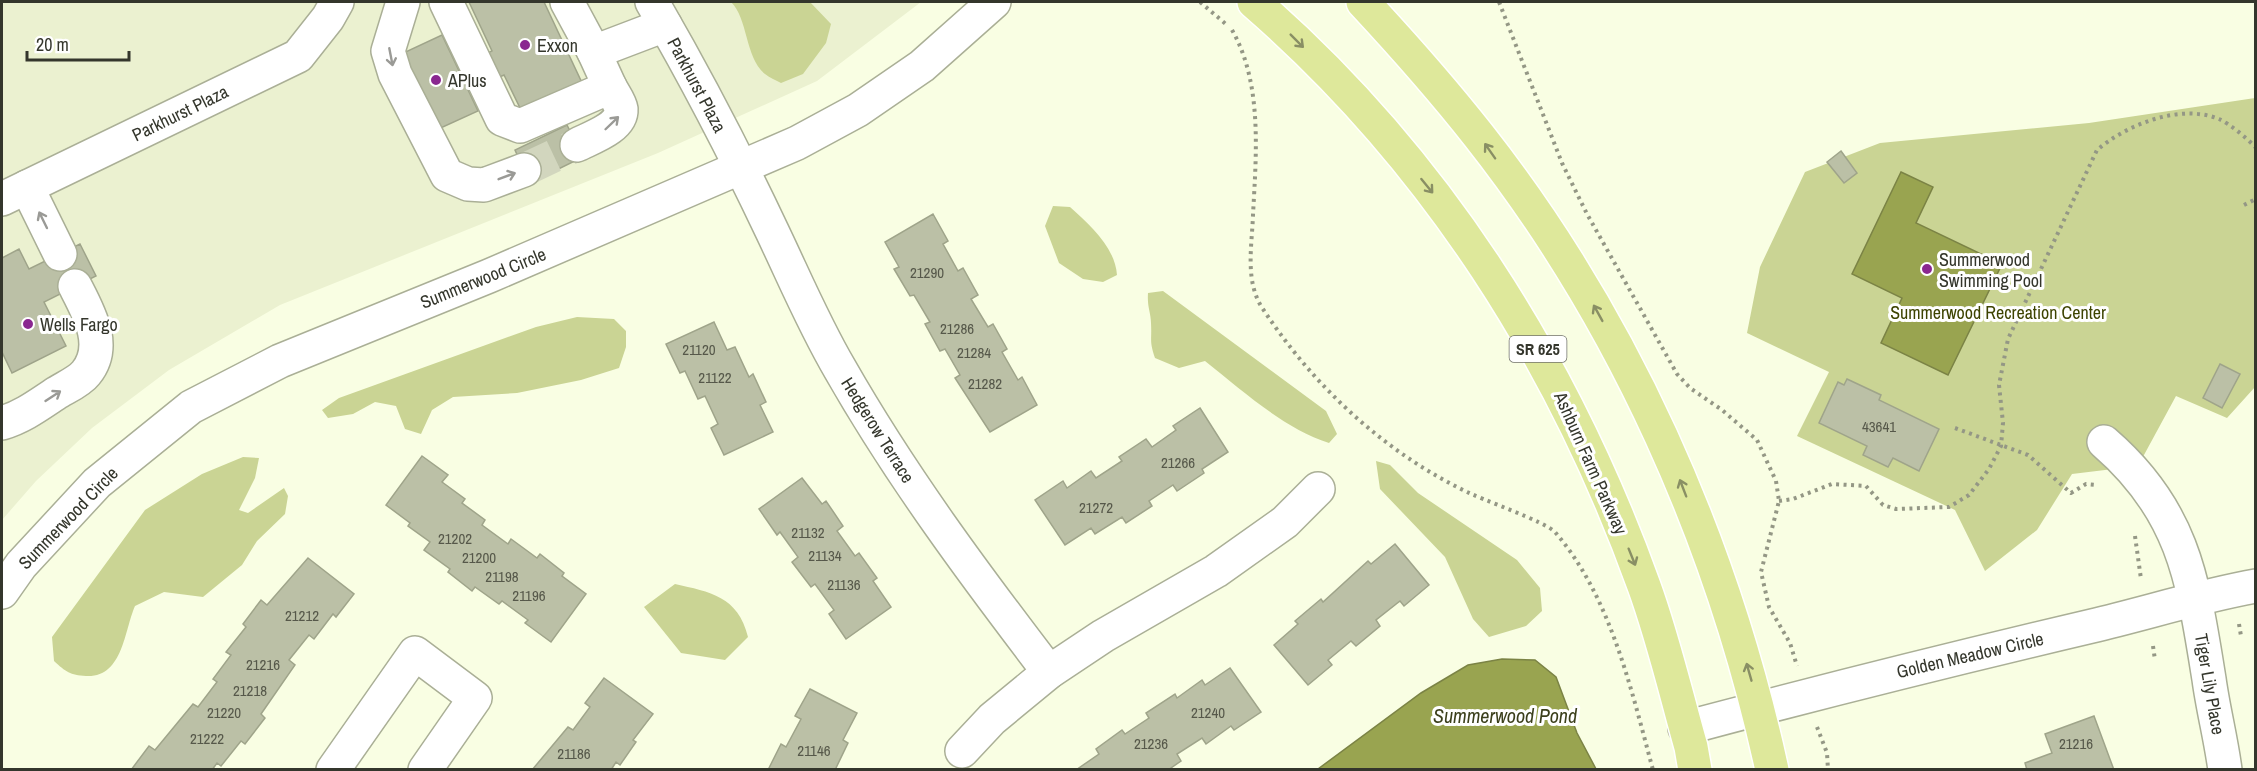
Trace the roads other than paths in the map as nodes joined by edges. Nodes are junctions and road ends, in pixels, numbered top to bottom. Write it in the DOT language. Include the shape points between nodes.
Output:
graph roads {
  1 [pos="337,2"];
  2 [pos="403,2"];
  3 [pos="446,2"];
  4 [pos="567,2"];
  5 [pos="994,2"];
  6 [pos="1254,2"];
  7 [pos="1363,2"];
  8 [pos="658,13"];
  9 [pos="594,52"];
  10 [pos="610,87"];
  11 [pos="577,146"];
  12 [pos="741,168"];
  13 [pos="524,170"];
  14 [pos="14,193"];
  15 [pos="60,254"];
  16 [pos="75,286"];
  17 [pos="2,423"];
  18 [pos="2104,442"];
  19 [pos="1318,489"];
  20 [pos="11,560"];
  21 [pos="2256,586"];
  22 [pos="2,592"];
  23 [pos="2195,598"];
  24 [pos="1049,672"];
  25 [pos="1759,708"];
  26 [pos="1685,728"];
  27 [pos="958,763"];
  28 [pos="333,770"];
  29 [pos="425,770"];
  30 [pos="1695,770"];
  31 [pos="1773,770"];
  32 [pos="2225,770"];
  1 -- 14 [label="street, Parkhurst Plaza" via="297,56"];
  2 -- 13 [label="street, one-way" via="388,51 395,74 447,175 468,184 484,185"];
  3 -- 10 [label="street" via="502,119 520,126"];
  4 -- 9 [label="street"];
  5 -- 12 [label="street, Summerwood Circle" via="922,66 858,110"];
  6 -- 26 [label="main road, Ashburn Farm Parkway / SR 625, one-way" via="1350,96 1450,213 1540,352 1645,587"];
  25 -- 7 [label="main road, one-way" via="1730,609 1671,456 1628,367 1584,289 1480,137"];
  8 -- 9 [label="street"];
  8 -- 12 [label="street, Parkhurst Plaza"];
  9 -- 10 [label="street"];
  11 -- 10 [label="street, one-way" via="611,127 619,118 621,107"];
  12 -- 20 [label="street, Summerwood Circle" via="280,361 191,407 96,483"];
  12 -- 24 [label="street, Hedgerow Terrace" via="795,284 888,449 961,557"];
  15 -- 14 [label="street, one-way"];
  17 -- 16 [label="street, one-way" via="18,418 85,374 90,365 97,341"];
  18 -- 23 [label="street, Tiger Lily Place" via="2132,465 2163,508 2181,547"];
  19 -- 24 [label="street" via="1285,522 1216,571"];
  20 -- 22 [label="street, Summerwood Circle"];
  21 -- 23 [label="street, Golden Meadow Circle"];
  23 -- 25 [label="street, Golden Meadow Circle"];
  23 -- 32 [label="street, Tiger Lily Place"];
  24 -- 27 [label="street" via="992,719"];
  25 -- 26 [label="street, Golden Meadow Circle"];
  25 -- 31 [label="main road"];
  26 -- 30 [label="main road, Ashburn Farm Parkway / SR 625"];
  28 -- 29 [label="street" via="415,653 475,698"];
}
